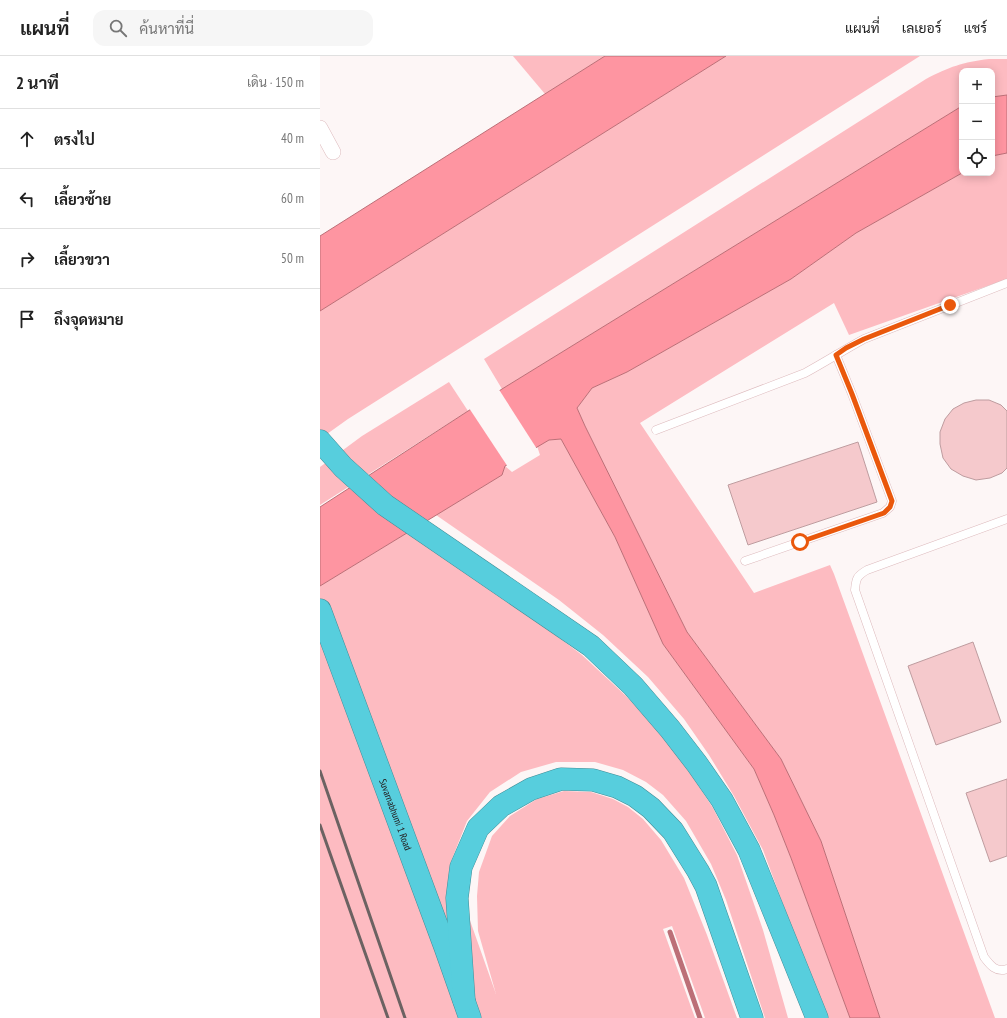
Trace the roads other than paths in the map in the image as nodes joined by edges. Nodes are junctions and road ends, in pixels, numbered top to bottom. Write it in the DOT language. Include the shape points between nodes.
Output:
graph roads {
  1 [pos="320,128"];
  2 [pos="333,152"];
  3 [pos="1007,283"];
  4 [pos="836,355"];
  5 [pos="656,430"];
  6 [pos="320,441"];
  7 [pos="1007,520"];
  8 [pos="745,561"];
  9 [pos="320,610"];
  10 [pos="779,922"];
  11 [pos="1007,969"];
  12 [pos="467,1009"];
  13 [pos="752,1018"];
  14 [pos="802,1018"];
  15 [pos="817,1018"];
  1 -- 2 [label="street"];
  3 -- 4 [label="lane" via="864,339"];
  4 -- 5 [label="lane" via="805,373"];
  4 -- 8 [label="lane" via="892,501 890,507 884,513"];
  6 -- 10 [label="highway" via="343,467 385,505 590,646 633,686 670,729 722,800 749,850"];
  7 -- 11 [label="lane" via="867,570 858,576 855,590 984,956 995,969"];
  9 -- 12 [label="highway, Suvarnabhumi 1 Road"];
  10 -- 14 [label="highway"];
  10 -- 15 [label="highway"];
  12 -- 13 [label="highway" via="456,898 461,867 478,828 501,806 531,789 561,780 593,780 617,787 635,796 651,808 673,831 706,886"];
}
